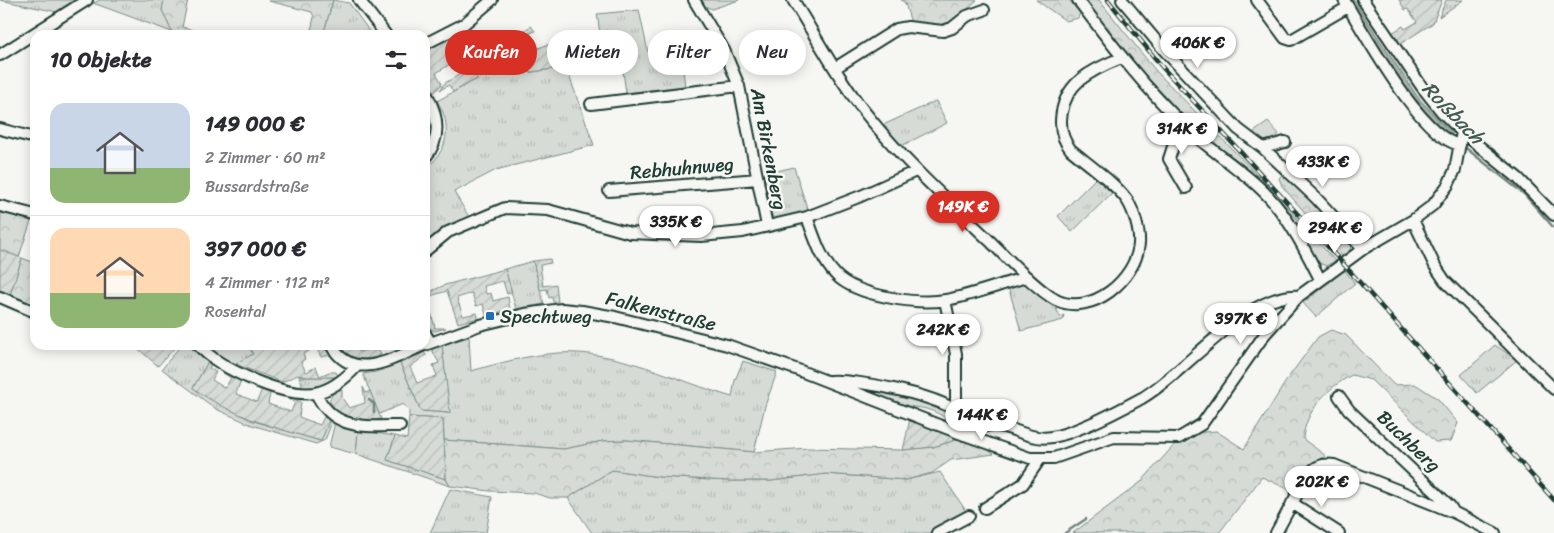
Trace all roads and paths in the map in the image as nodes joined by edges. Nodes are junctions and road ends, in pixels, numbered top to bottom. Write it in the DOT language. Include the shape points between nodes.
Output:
graph roads {
  1 [pos="87,0"];
  2 [pos="358,0"];
  3 [pos="492,0"];
  4 [pos="694,0"];
  5 [pos="793,0"];
  6 [pos="1078,0"];
  7 [pos="1122,0"];
  8 [pos="1257,0"];
  9 [pos="1363,0"];
  10 [pos="1346,4"];
  11 [pos="984,10"];
  12 [pos="40,30"];
  13 [pos="382,30"];
  14 [pos="30,36"];
  15 [pos="430,41"];
  16 [pos="0,55"];
  17 [pos="1121,58"];
  18 [pos="835,68"];
  19 [pos="739,86"];
  20 [pos="430,102"];
  21 [pos="591,104"];
  22 [pos="1181,122"];
  23 [pos="0,129"];
  24 [pos="30,137"];
  25 [pos="1459,141"];
  26 [pos="1285,142"];
  27 [pos="1263,148"];
  28 [pos="430,151"];
  29 [pos="916,171"];
  30 [pos="758,179"];
  31 [pos="1186,188"];
  32 [pos="609,192"];
  33 [pos="0,206"];
  34 [pos="30,213"];
  35 [pos="1554,215"];
  36 [pos="807,216"];
  37 [pos="1413,220"];
  38 [pos="767,226"];
  39 [pos="430,247"];
  40 [pos="1363,249"];
  41 [pos="1028,277"];
  42 [pos="1320,279"];
  43 [pos="1299,296"];
  44 [pos="0,297"];
  45 [pos="945,300"];
  46 [pos="30,310"];
  47 [pos="430,340"];
  48 [pos="205,350"];
  49 [pos="335,350"];
  50 [pos="408,350"];
  51 [pos="357,366"];
  52 [pos="828,382"];
  53 [pos="1554,389"];
  54 [pos="316,392"];
  55 [pos="1339,396"];
  56 [pos="956,410"];
  57 [pos="400,426"];
  58 [pos="964,435"];
  59 [pos="1040,459"];
  60 [pos="1292,504"];
  61 [pos="985,508"];
  62 [pos="1454,512"];
  63 [pos="969,516"];
  64 [pos="937,533"];
  65 [pos="1276,533"];
  66 [pos="1338,533"];
  67 [pos="1495,533"];
  1 -- 12 [label="street"];
  2 -- 13 [label="street"];
  3 -- 15 [label="street" via="464,24"];
  4 -- 19 [label="street, Am Birkenberg" via="724,50"];
  5 -- 18 [label="street"];
  6 -- 17 [label="street"];
  7 -- 27 [label="street" via="1186,75 1238,129"];
  8 -- 10 [label="street" via="1285,38 1291,40"];
  9 -- 25 [label="street"];
  10 -- 25 [label="street" via="1401,92 1444,139"];
  11 -- 18 [label="street" via="966,16 943,31 897,29"];
  14 -- 16 [label="street"];
  17 -- 22 [label="street"];
  17 -- 41 [label="street" via="1097,68 1078,81 1066,100 1060,129 1071,150 1127,200 1136,221 1139,243 1131,270 1108,292 1084,302 1056,299"];
  18 -- 29 [label="street" via="870,119"];
  19 -- 21 [label="street"];
  19 -- 30 [label="street, Am Birkenberg"];
  20 -- 28 [label="street" via="435,112 437,136"];
  22 -- 31 [label="street" via="1169,159"];
  22 -- 42 [label="street" via="1275,204 1292,226"];
  23 -- 24 [label="street"];
  25 -- 35 [label="street" via="1518,178"];
  25 -- 37 [label="street" via="1459,156 1448,185 1433,205"];
  26 -- 27 [label="street"];
  27 -- 40 [label="street"];
  29 -- 36 [label="street" via="862,196"];
  29 -- 41 [label="street"];
  30 -- 32 [label="street, Rebhuhnweg"];
  30 -- 38 [label="street, Am Birkenberg"];
  33 -- 34 [label="street"];
  36 -- 38 [label="street"];
  36 -- 45 [label="street" via="828,265 845,283 887,297"];
  37 -- 40 [label="street"];
  37 -- 53 [label="street" via="1445,281"];
  38 -- 39 [label="street" via="722,235 655,235 615,230 548,210 505,208 448,232"];
  40 -- 42 [label="street"];
  41 -- 45 [label="street"];
  42 -- 43 [label="street"];
  43 -- 58 [label="street" via="1288,296 1248,313 1163,384 1128,406 1081,426 1052,437 1037,437 992,425"];
  43 -- 59 [label="street, Falkenstraße" via="1265,334 1202,424 1178,438 1114,437 1054,458"];
  44 -- 46 [label="street"];
  45 -- 56 [label="street" via="956,354"];
  47 -- 52 [label="street, Falkenstraße" via="526,314 582,310 727,345"];
  48 -- 54 [label="street" via="229,368 251,378 288,390"];
  49 -- 51 [label="street" via="344,361"];
  50 -- 51 [label="street, Falkenstraße" via="383,363"];
  51 -- 54 [label="street" via="337,384"];
  52 -- 56 [label="street, Falkenstraße" via="860,382 945,404"];
  52 -- 58 [label="street, Falkenstraße"];
  54 -- 57 [label="street" via="319,400 344,423"];
  55 -- 62 [label="street, Buchberg" via="1349,410"];
  56 -- 58 [label="street" via="966,424"];
  58 -- 59 [label="street, Falkenstraße" via="1019,455"];
  59 -- 61 [label="street" via="1023,484"];
  60 -- 62 [label="street, Buchberg" via="1313,469 1334,464"];
  60 -- 65 [label="street, Buchberg"];
  60 -- 66 [label="street"];
  62 -- 67 [label="street, Buchberg"];
  63 -- 64 [label="street"];
}
